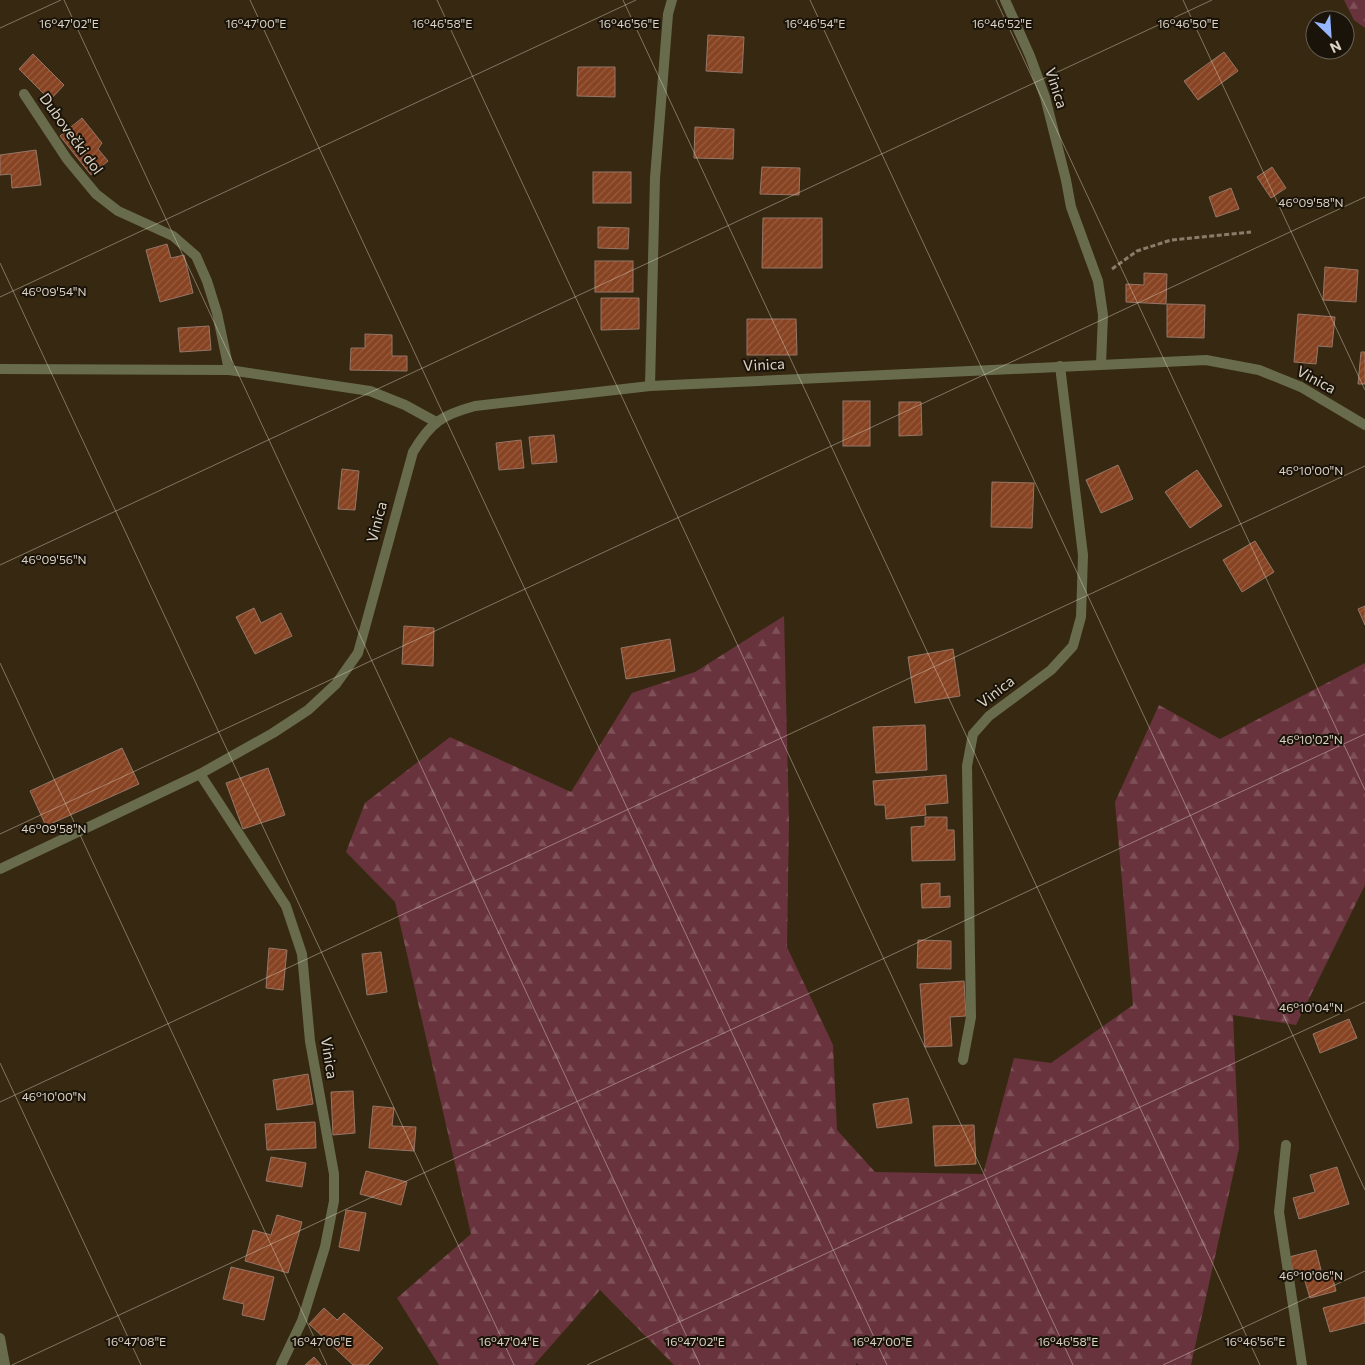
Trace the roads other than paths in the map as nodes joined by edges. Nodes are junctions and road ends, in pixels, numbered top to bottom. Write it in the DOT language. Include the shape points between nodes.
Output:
graph roads {
  1 [pos="672,0"];
  2 [pos="1005,0"];
  3 [pos="24,94"];
  4 [pos="1101,364"];
  5 [pos="1060,366"];
  6 [pos="0,370"];
  7 [pos="229,370"];
  8 [pos="650,386"];
  9 [pos="436,422"];
  10 [pos="1365,425"];
  11 [pos="200,774"];
  12 [pos="0,869"];
  13 [pos="962,1060"];
  14 [pos="1286,1145"];
  15 [pos="0,1338"];
  16 [pos="5,1365"];
  17 [pos="281,1365"];
  18 [pos="1302,1365"];
  1 -- 8 [label="street" via="668,14 655,178"];
  2 -- 4 [label="street, Vinica" via="1045,96 1071,208 1098,281 1103,315"];
  3 -- 7 [label="street, Dubovečki dol" via="67,159 96,194 118,211 173,236 196,256 217,313"];
  4 -- 5 [label="street, Vinica"];
  4 -- 10 [label="street, Vinica" via="1206,360 1259,370 1301,387"];
  5 -- 8 [label="street, Vinica"];
  5 -- 13 [label="street, Vinica" via="1083,555 1081,616 1073,646 1051,670 989,716 973,734 967,766 971,1017"];
  6 -- 7 [label="street"];
  7 -- 9 [label="street" via="370,391"];
  8 -- 9 [label="street, Vinica" via="475,406 450,413"];
  9 -- 11 [label="street, Vinica" via="423,434 412,452 358,653 336,684 308,710 273,734"];
  11 -- 12 [label="street, Vinica"];
  11 -- 17 [label="street, Vinica" via="286,906 302,954 310,1041 334,1174 334,1201 325,1248 302,1321"];
  14 -- 18 [label="street" via="1278,1212"];
  15 -- 16 [label="street"];
}
